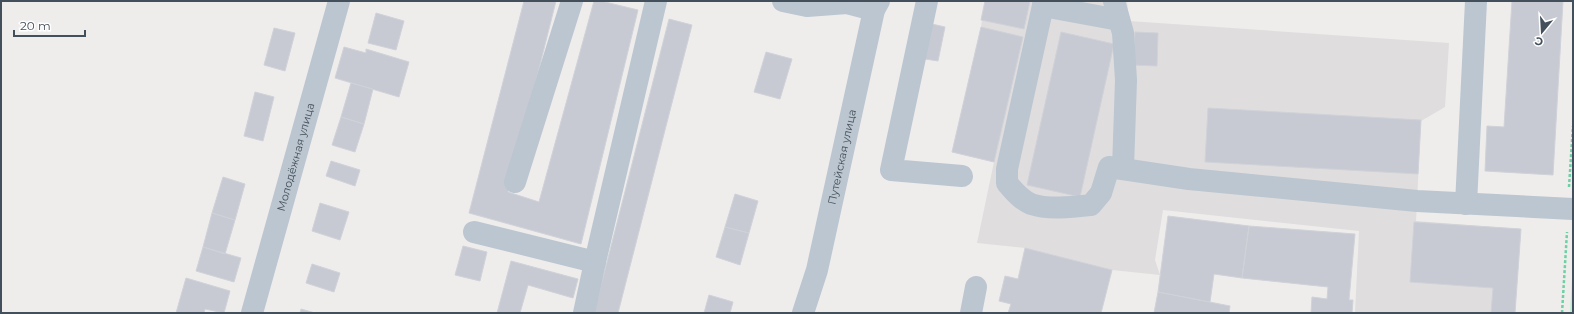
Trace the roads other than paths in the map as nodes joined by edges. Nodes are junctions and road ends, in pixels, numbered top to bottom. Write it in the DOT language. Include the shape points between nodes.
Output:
graph roads {
  1 [pos="339,1"];
  2 [pos="572,1"];
  3 [pos="656,1"];
  4 [pos="783,1"];
  5 [pos="927,1"];
  6 [pos="1476,1"];
  7 [pos="1043,4"];
  8 [pos="877,6"];
  9 [pos="1117,10"];
  10 [pos="1123,168"];
  11 [pos="962,176"];
  12 [pos="516,182"];
  13 [pos="1466,204"];
  14 [pos="1573,209"];
  15 [pos="474,232"];
  16 [pos="595,262"];
  17 [pos="976,287"];
  18 [pos="252,313"];
  19 [pos="584,313"];
  20 [pos="803,313"];
  21 [pos="971,313"];
  1 -- 18 [label="street, Молодёжная улица"];
  2 -- 12 [label="street"];
  3 -- 16 [label="street"];
  4 -- 8 [label="street" via="807,6 847,3"];
  5 -- 11 [label="street" via="891,170"];
  6 -- 13 [label="street"];
  7 -- 9 [label="street"];
  7 -- 10 [label="street" via="1007,169 1007,183 1031,204 1064,208 1091,205 1101,193 1109,167"];
  8 -- 20 [label="street, Путейская улица" via="816,270"];
  9 -- 10 [label="street" via="1122,33 1126,80"];
  10 -- 13 [label="street" via="1189,179"];
  13 -- 14 [label="street"];
  15 -- 16 [label="street"];
  16 -- 19 [label="street"];
  17 -- 21 [label="street"];
}
